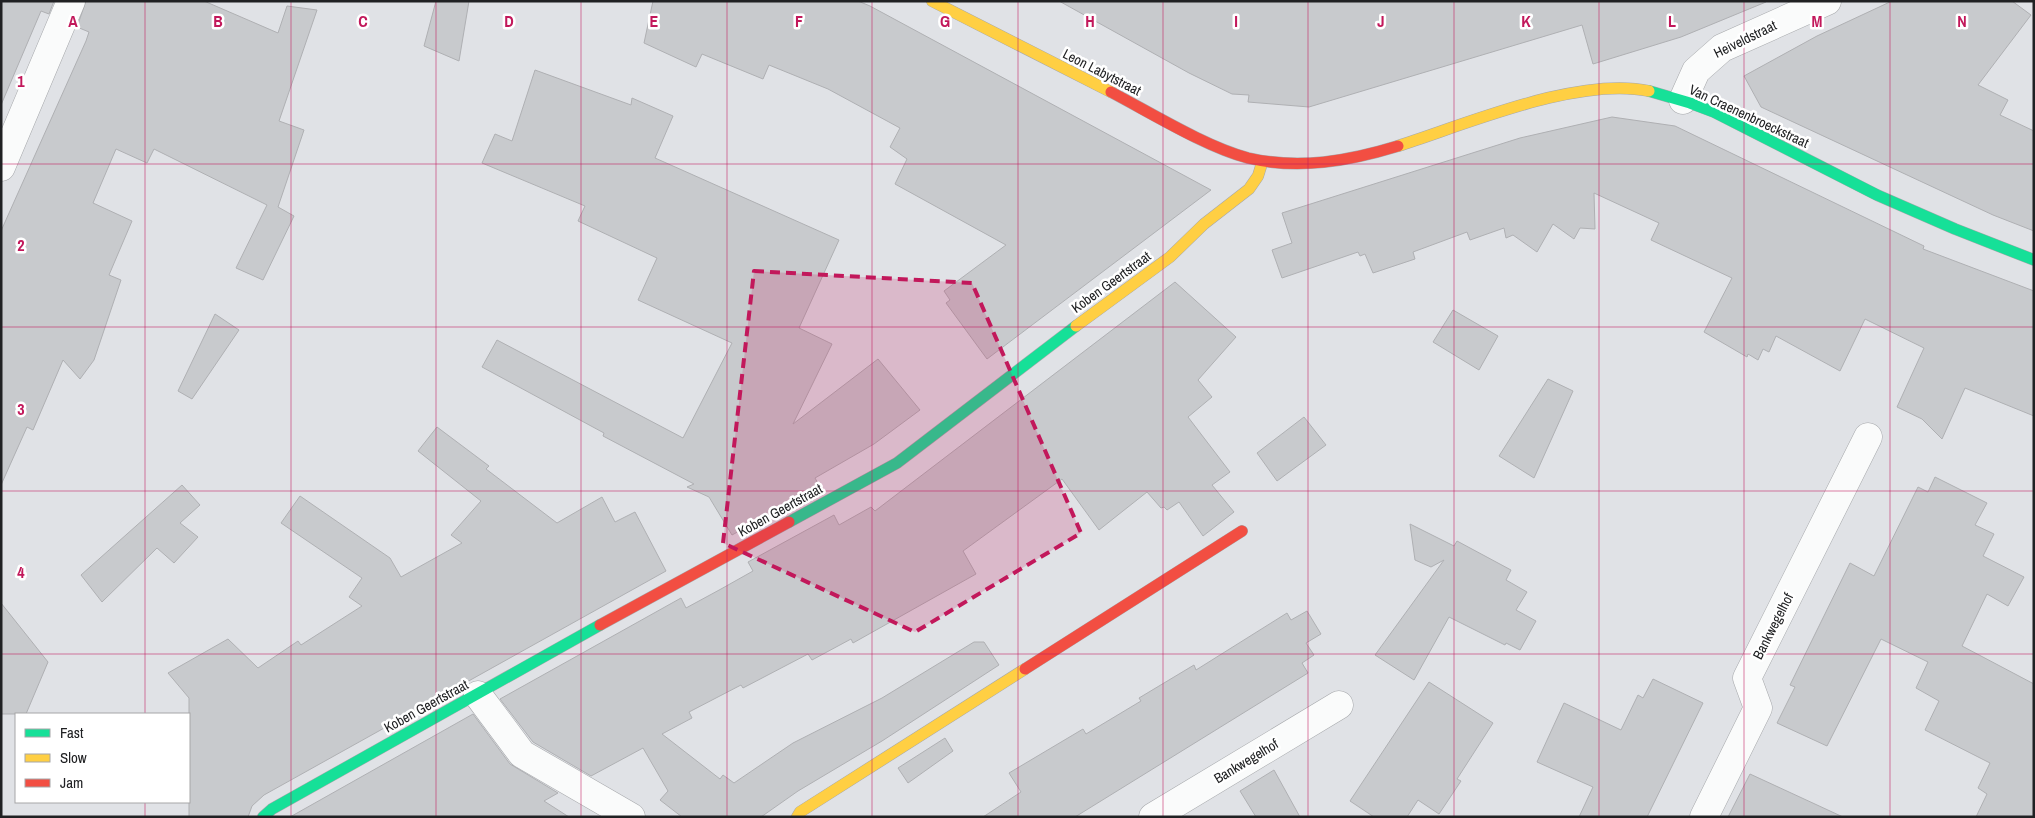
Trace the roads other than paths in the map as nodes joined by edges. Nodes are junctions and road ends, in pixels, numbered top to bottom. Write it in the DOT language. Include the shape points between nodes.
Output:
graph roads {
  1 [pos="71,1"];
  2 [pos="932,1"];
  3 [pos="1827,1"];
  4 [pos="1683,100"];
  5 [pos="1262,163"];
  6 [pos="1,167"];
  7 [pos="2034,260"];
  8 [pos="1868,437"];
  9 [pos="1242,531"];
  10 [pos="478,694"];
  11 [pos="1339,705"];
  12 [pos="263,817"];
  13 [pos="631,817"];
  14 [pos="797,817"];
  15 [pos="1153,817"];
  16 [pos="1704,817"];
  1 -- 6 [label="street"];
  2 -- 5 [label="street, Leon Labytstraat" via="1218,147"];
  3 -- 4 [label="street, Heiveldstraat" via="1722,48 1696,71"];
  4 -- 5 [label="street, Van Craenenbroeckstraat" via="1644,90 1607,88 1506,110 1368,156 1334,162"];
  4 -- 7 [label="street, Van Craenenbroeckstraat" via="1969,236"];
  5 -- 10 [label="street, Koben Geertstraat" via="1249,189 1204,224 1170,257 897,463"];
  8 -- 16 [label="street, Bankwegelhof" via="1748,678 1758,708"];
  9 -- 14 [label="street" via="800,812"];
  10 -- 12 [label="street, Koben Geertstraat"];
  10 -- 13 [label="street" via="522,754"];
  11 -- 15 [label="street, Bankwegelhof"];
}
